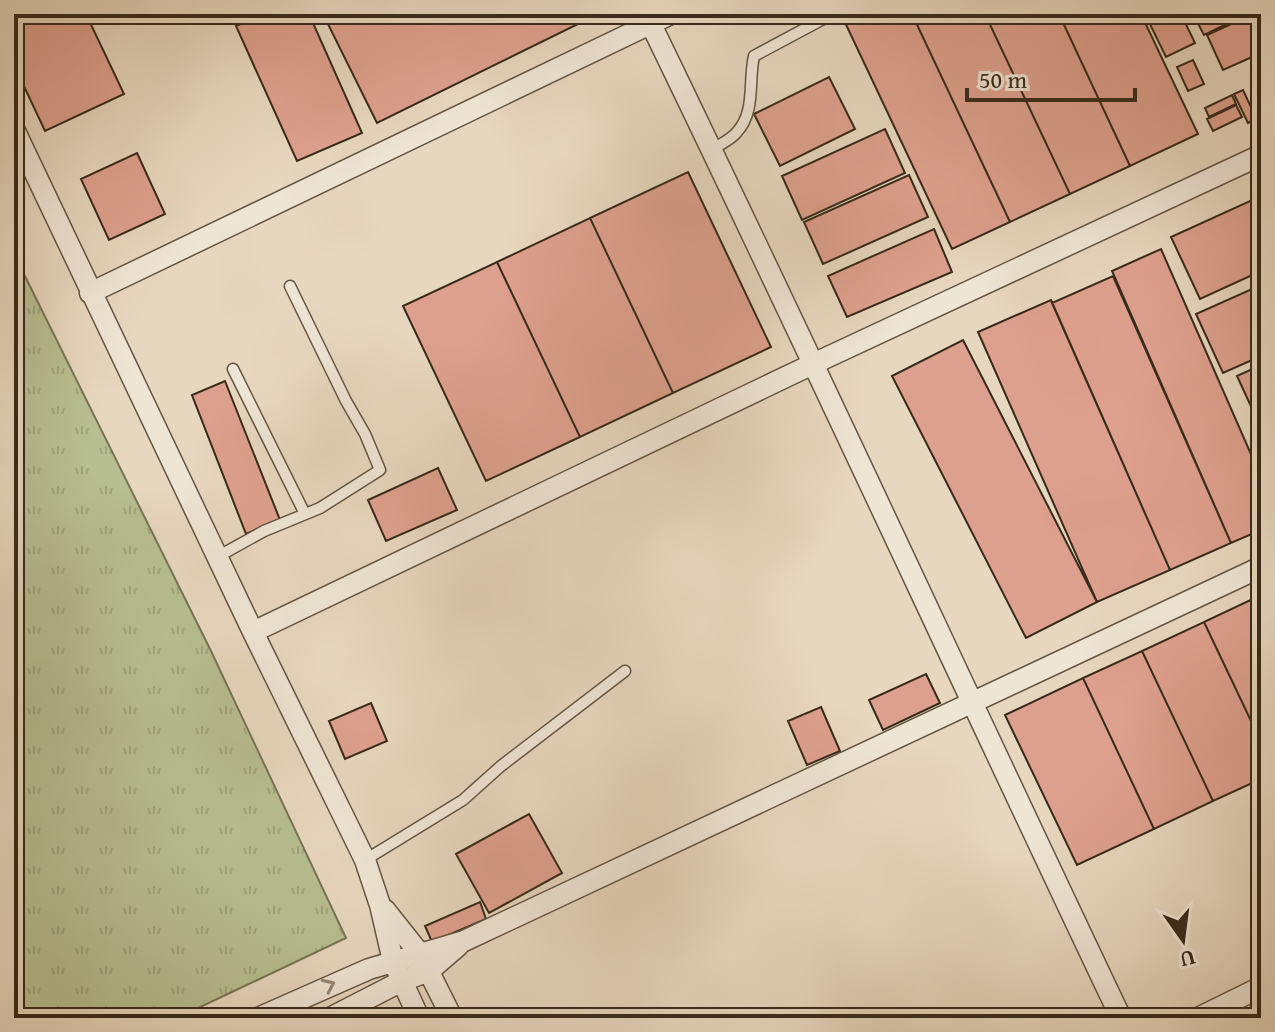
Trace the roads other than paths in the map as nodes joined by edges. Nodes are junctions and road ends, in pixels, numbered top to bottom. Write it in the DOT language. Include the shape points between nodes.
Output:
graph roads {
  1 [pos="671,14"];
  2 [pos="825,18"];
  3 [pos="648,19"];
  4 [pos="14,129"];
  5 [pos="710,151"];
  6 [pos="1261,155"];
  7 [pos="290,286"];
  8 [pos="90,293"];
  9 [pos="815,363"];
  10 [pos="233,369"];
  11 [pos="305,514"];
  12 [pos="217,557"];
  13 [pos="1261,567"];
  14 [pos="253,632"];
  15 [pos="625,671"];
  16 [pos="971,703"];
  17 [pos="365,860"];
  18 [pos="380,905"];
  19 [pos="393,961"];
  20 [pos="425,962"];
  21 [pos="402,981"];
  22 [pos="1261,987"];
  23 [pos="258,1018"];
  24 [pos="330,1018"];
  25 [pos="419,1018"];
  26 [pos="452,1018"];
  27 [pos="1121,1018"];
  28 [pos="1198,1018"];
  1 -- 3 [label="street"];
  2 -- 5 [label="lane" via="754,56 749,113 737,134"];
  3 -- 5 [label="street"];
  3 -- 8 [label="street"];
  4 -- 8 [label="street"];
  5 -- 9 [label="street"];
  6 -- 9 [label="street"];
  7 -- 11 [label="lane" via="381,467 379,473"];
  8 -- 12 [label="street"];
  9 -- 14 [label="street"];
  9 -- 16 [label="street"];
  10 -- 11 [label="lane"];
  11 -- 12 [label="lane"];
  12 -- 14 [label="street"];
  13 -- 16 [label="street"];
  14 -- 17 [label="street"];
  15 -- 17 [label="lane" via="463,800"];
  16 -- 20 [label="street"];
  16 -- 27 [label="street"];
  17 -- 18 [label="street"];
  18 -- 19 [label="street"];
  18 -- 20 [label="street"];
  19 -- 20 [label="street"];
  19 -- 21 [label="street"];
  23 -- 19 [label="street, one-way"];
  20 -- 21 [label="street"];
  20 -- 26 [label="street"];
  21 -- 24 [label="street"];
  21 -- 25 [label="street"];
  22 -- 28 [label="street"];
}
